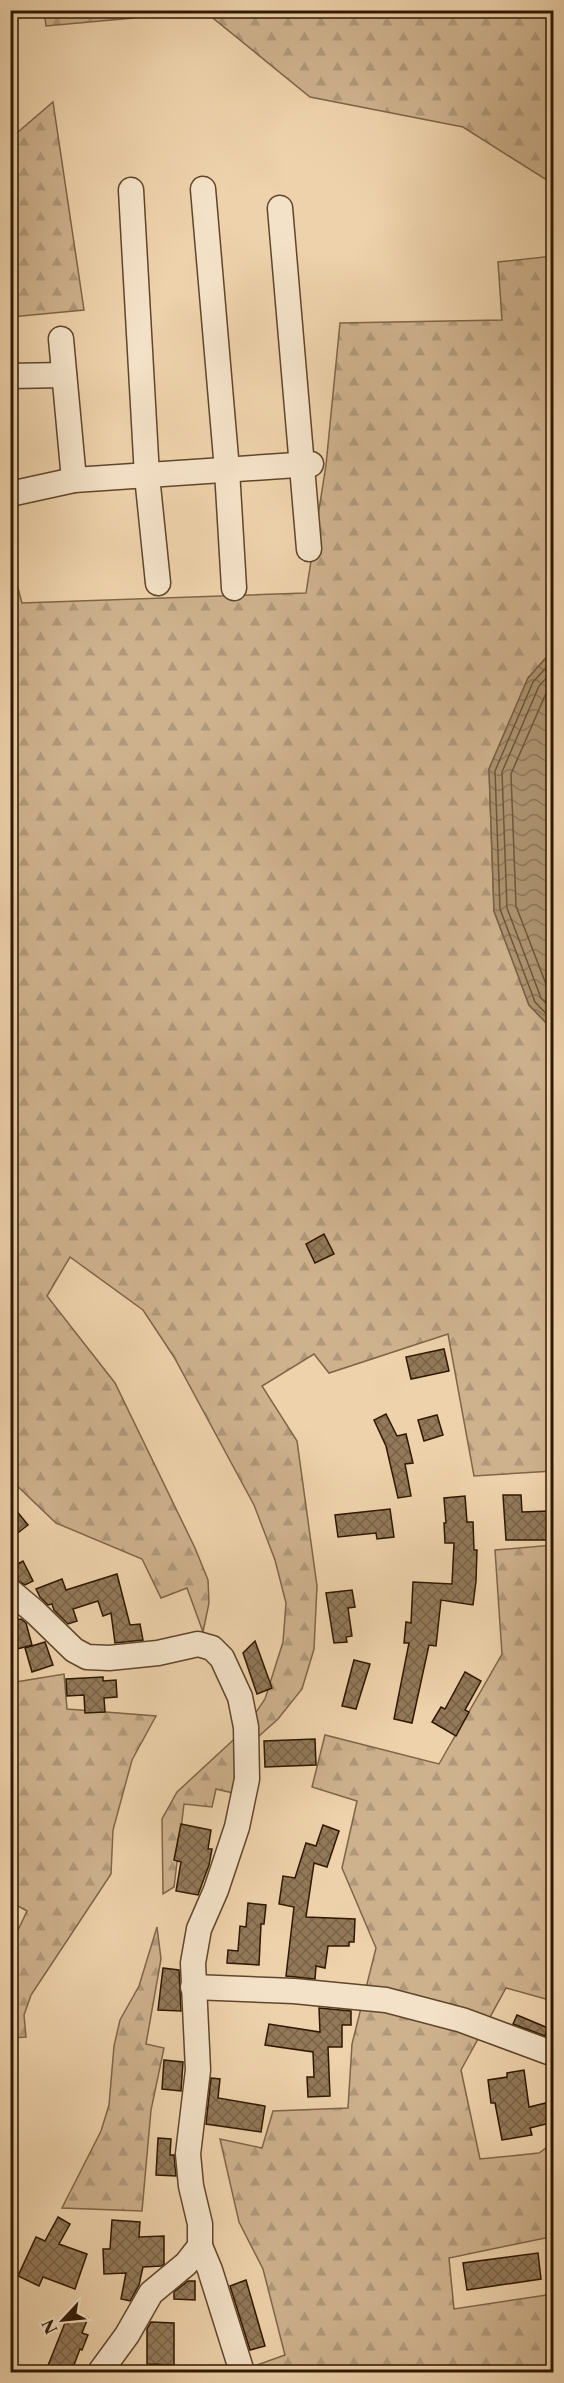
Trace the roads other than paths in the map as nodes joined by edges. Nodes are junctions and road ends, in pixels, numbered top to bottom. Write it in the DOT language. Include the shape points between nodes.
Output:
graph roads {
  1 [pos="203,189"];
  2 [pos="131,190"];
  3 [pos="280,208"];
  4 [pos="61,339"];
  5 [pos="64,375"];
  6 [pos="10,376"];
  7 [pos="306,465"];
  8 [pos="227,470"];
  9 [pos="147,476"];
  10 [pos="74,480"];
  11 [pos="10,494"];
  12 [pos="309,549"];
  13 [pos="158,583"];
  14 [pos="234,588"];
  15 [pos="10,1591"];
  16 [pos="193,1987"];
  17 [pos="554,2054"];
  18 [pos="200,2246"];
  19 [pos="100,2373"];
  20 [pos="242,2373"];
  1 -- 8 [label="street"];
  2 -- 9 [label="street"];
  3 -- 7 [label="street"];
  4 -- 5 [label="street"];
  5 -- 6 [label="street"];
  5 -- 10 [label="street"];
  7 -- 8 [label="street"];
  7 -- 12 [label="street"];
  8 -- 9 [label="street"];
  8 -- 14 [label="street"];
  9 -- 10 [label="street"];
  9 -- 13 [label="street"];
  10 -- 11 [label="street"];
  15 -- 16 [label="street" via="74,1650 87,1657 158,1653 198,1644 212,1648 222,1658 240,1697 247,1737 247,1779 237,1827 199,1929"];
  16 -- 17 [label="street" via="386,2000 462,2020"];
  16 -- 18 [label="street" via="198,2070 189,2154"];
  18 -- 19 [label="street" via="186,2264 151,2294"];
  18 -- 20 [label="street"];
}
